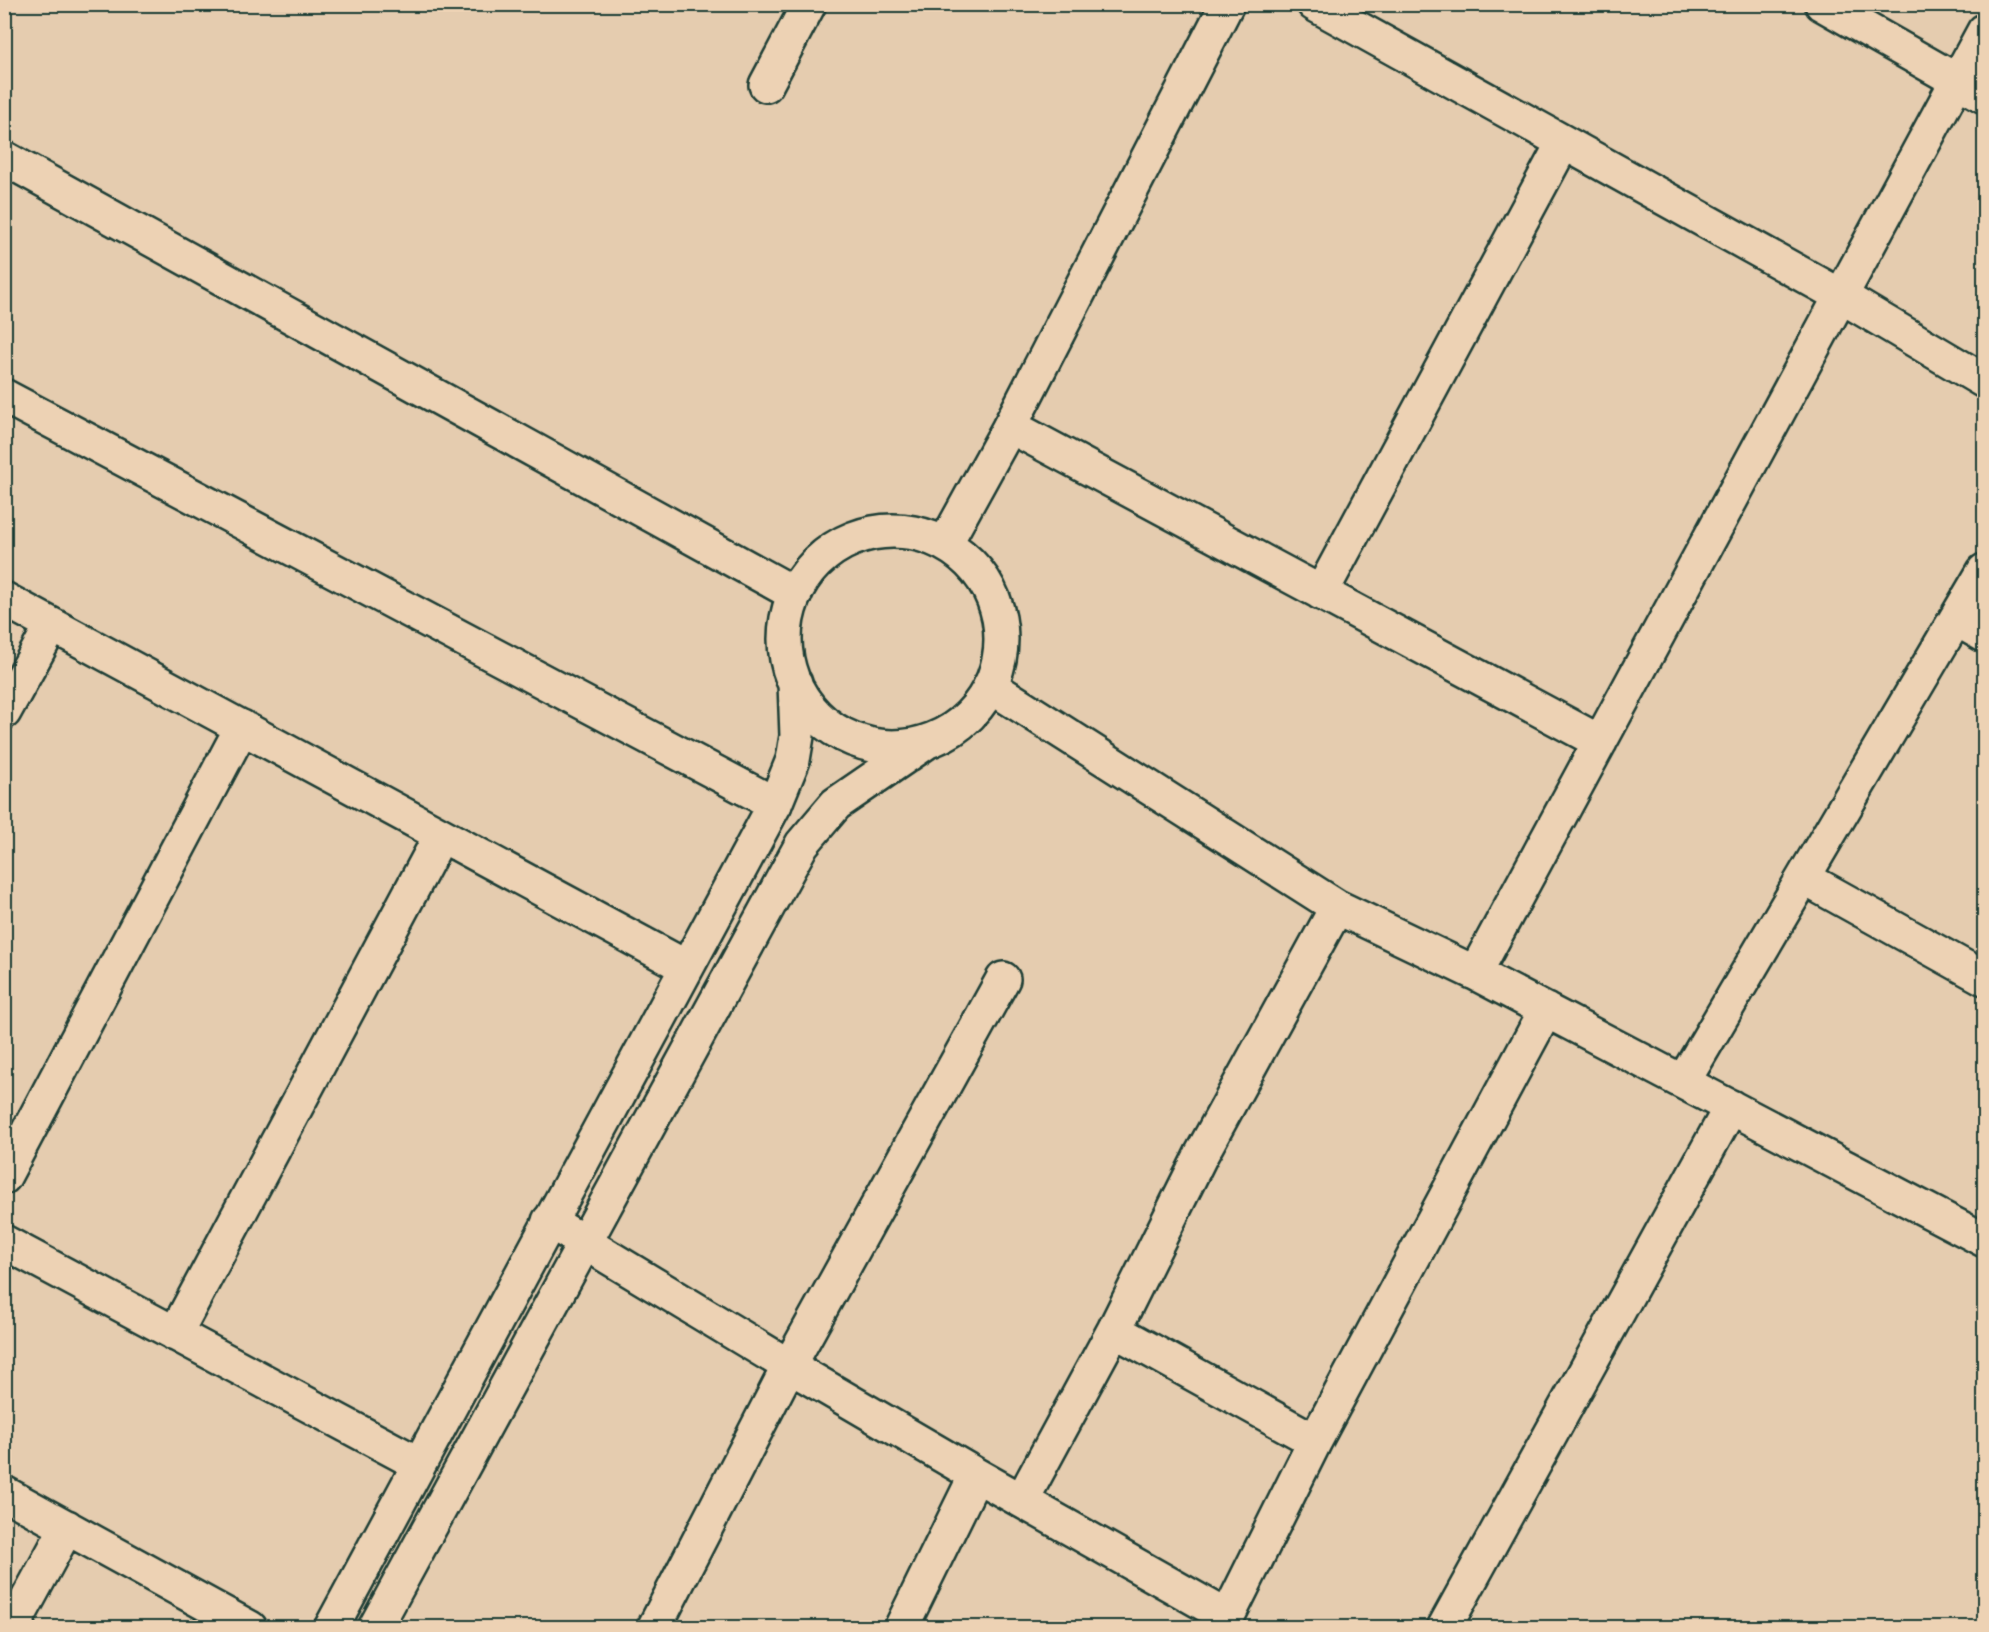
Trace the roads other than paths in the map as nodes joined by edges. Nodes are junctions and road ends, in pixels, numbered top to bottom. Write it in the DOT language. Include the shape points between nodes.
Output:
graph roads {
  1 [pos="809,4"];
  2 [pos="1227,4"];
  3 [pos="1314,4"];
  4 [pos="1821,4"];
  5 [pos="1984,31"];
  6 [pos="766,85"];
  7 [pos="1971,88"];
  8 [pos="1563,143"];
  9 [pos="4,158"];
  10 [pos="1841,296"];
  11 [pos="1984,381"];
  12 [pos="4,396"];
  13 [pos="1010,426"];
  14 [pos="945,544"];
  15 [pos="1984,571"];
  16 [pos="1322,593"];
  17 [pos="795,594"];
  18 [pos="4,599"];
  19 [pos="1956,619"];
  20 [pos="52,625"];
  21 [pos="1984,635"];
  22 [pos="795,683"];
  23 [pos="990,686"];
  24 [pos="4,712"];
  25 [pos="242,728"];
  26 [pos="925,742"];
  27 [pos="1600,742"];
  28 [pos="775,804"];
  29 [pos="441,835"];
  30 [pos="1804,878"];
  31 [pos="1337,907"];
  32 [pos="686,967"];
  33 [pos="1475,973"];
  34 [pos="1984,978"];
  35 [pos="1003,979"];
  36 [pos="1546,1010"];
  37 [pos="1683,1082"];
  38 [pos="1731,1107"];
  39 [pos="4,1177"];
  40 [pos="549,1221"];
  41 [pos="1984,1240"];
  42 [pos="4,1242"];
  43 [pos="586,1243"];
  44 [pos="1114,1330"];
  45 [pos="175,1334"];
  46 [pos="789,1366"];
  47 [pos="1315,1441"];
  48 [pos="419,1464"];
  49 [pos="976,1475"];
  50 [pos="4,1493"];
  51 [pos="1022,1500"];
  52 [pos="67,1527"];
  53 [pos="1224,1622"];
  54 [pos="12,1628"];
  55 [pos="250,1628"];
  56 [pos="331,1628"];
  57 [pos="375,1628"];
  58 [pos="654,1628"];
  59 [pos="901,1628"];
  60 [pos="1444,1628"];
  1 -- 6 [label="street"];
  2 -- 13 [label="street"];
  3 -- 8 [label="street"];
  4 -- 7 [label="street"];
  5 -- 7 [label="street"];
  7 -- 10 [label="street"];
  8 -- 10 [label="street"];
  8 -- 16 [label="street"];
  9 -- 17 [label="street"];
  10 -- 11 [label="street"];
  10 -- 27 [label="street"];
  12 -- 28 [label="street"];
  13 -- 14 [label="street"];
  13 -- 16 [label="street"];
  14 -- 17 [label="street" via="913,532 887,530 861,535 837,545 817,561"];
  14 -- 23 [label="street" via="978,572 992,594 1000,619 1001,645"];
  15 -- 19 [label="street"];
  16 -- 27 [label="street"];
  17 -- 22 [label="street" via="785,632 787,658"];
  18 -- 20 [label="street"];
  19 -- 21 [label="street"];
  19 -- 30 [label="street"];
  20 -- 24 [label="street"];
  20 -- 25 [label="street"];
  22 -- 26 [label="street" via="808,705 849,738 900,747"];
  22 -- 28 [label="street" via="794,752"];
  23 -- 26 [label="street" via="970,716 949,732"];
  23 -- 31 [label="street"];
  25 -- 29 [label="street"];
  25 -- 39 [label="street"];
  26 -- 43 [label="street" via="836,804 802,844"];
  27 -- 33 [label="street"];
  28 -- 32 [label="street"];
  29 -- 32 [label="street"];
  29 -- 45 [label="street"];
  30 -- 34 [label="street"];
  30 -- 37 [label="street"];
  31 -- 33 [label="street"];
  31 -- 44 [label="street" via="1202,1155"];
  32 -- 40 [label="street"];
  33 -- 36 [label="street"];
  35 -- 46 [label="street"];
  36 -- 37 [label="street"];
  36 -- 47 [label="street"];
  37 -- 38 [label="street"];
  38 -- 41 [label="street"];
  38 -- 60 [label="street"];
  40 -- 43 [label="street"];
  40 -- 48 [label="street"];
  42 -- 45 [label="street"];
  43 -- 46 [label="street"];
  43 -- 57 [label="street"];
  44 -- 47 [label="street"];
  44 -- 51 [label="street"];
  45 -- 48 [label="street"];
  46 -- 49 [label="street"];
  46 -- 58 [label="street"];
  47 -- 53 [label="street"];
  48 -- 56 [label="street"];
  49 -- 51 [label="street"];
  49 -- 59 [label="street"];
  50 -- 52 [label="street"];
  51 -- 53 [label="street"];
  52 -- 54 [label="street"];
  52 -- 55 [label="street"];
}
